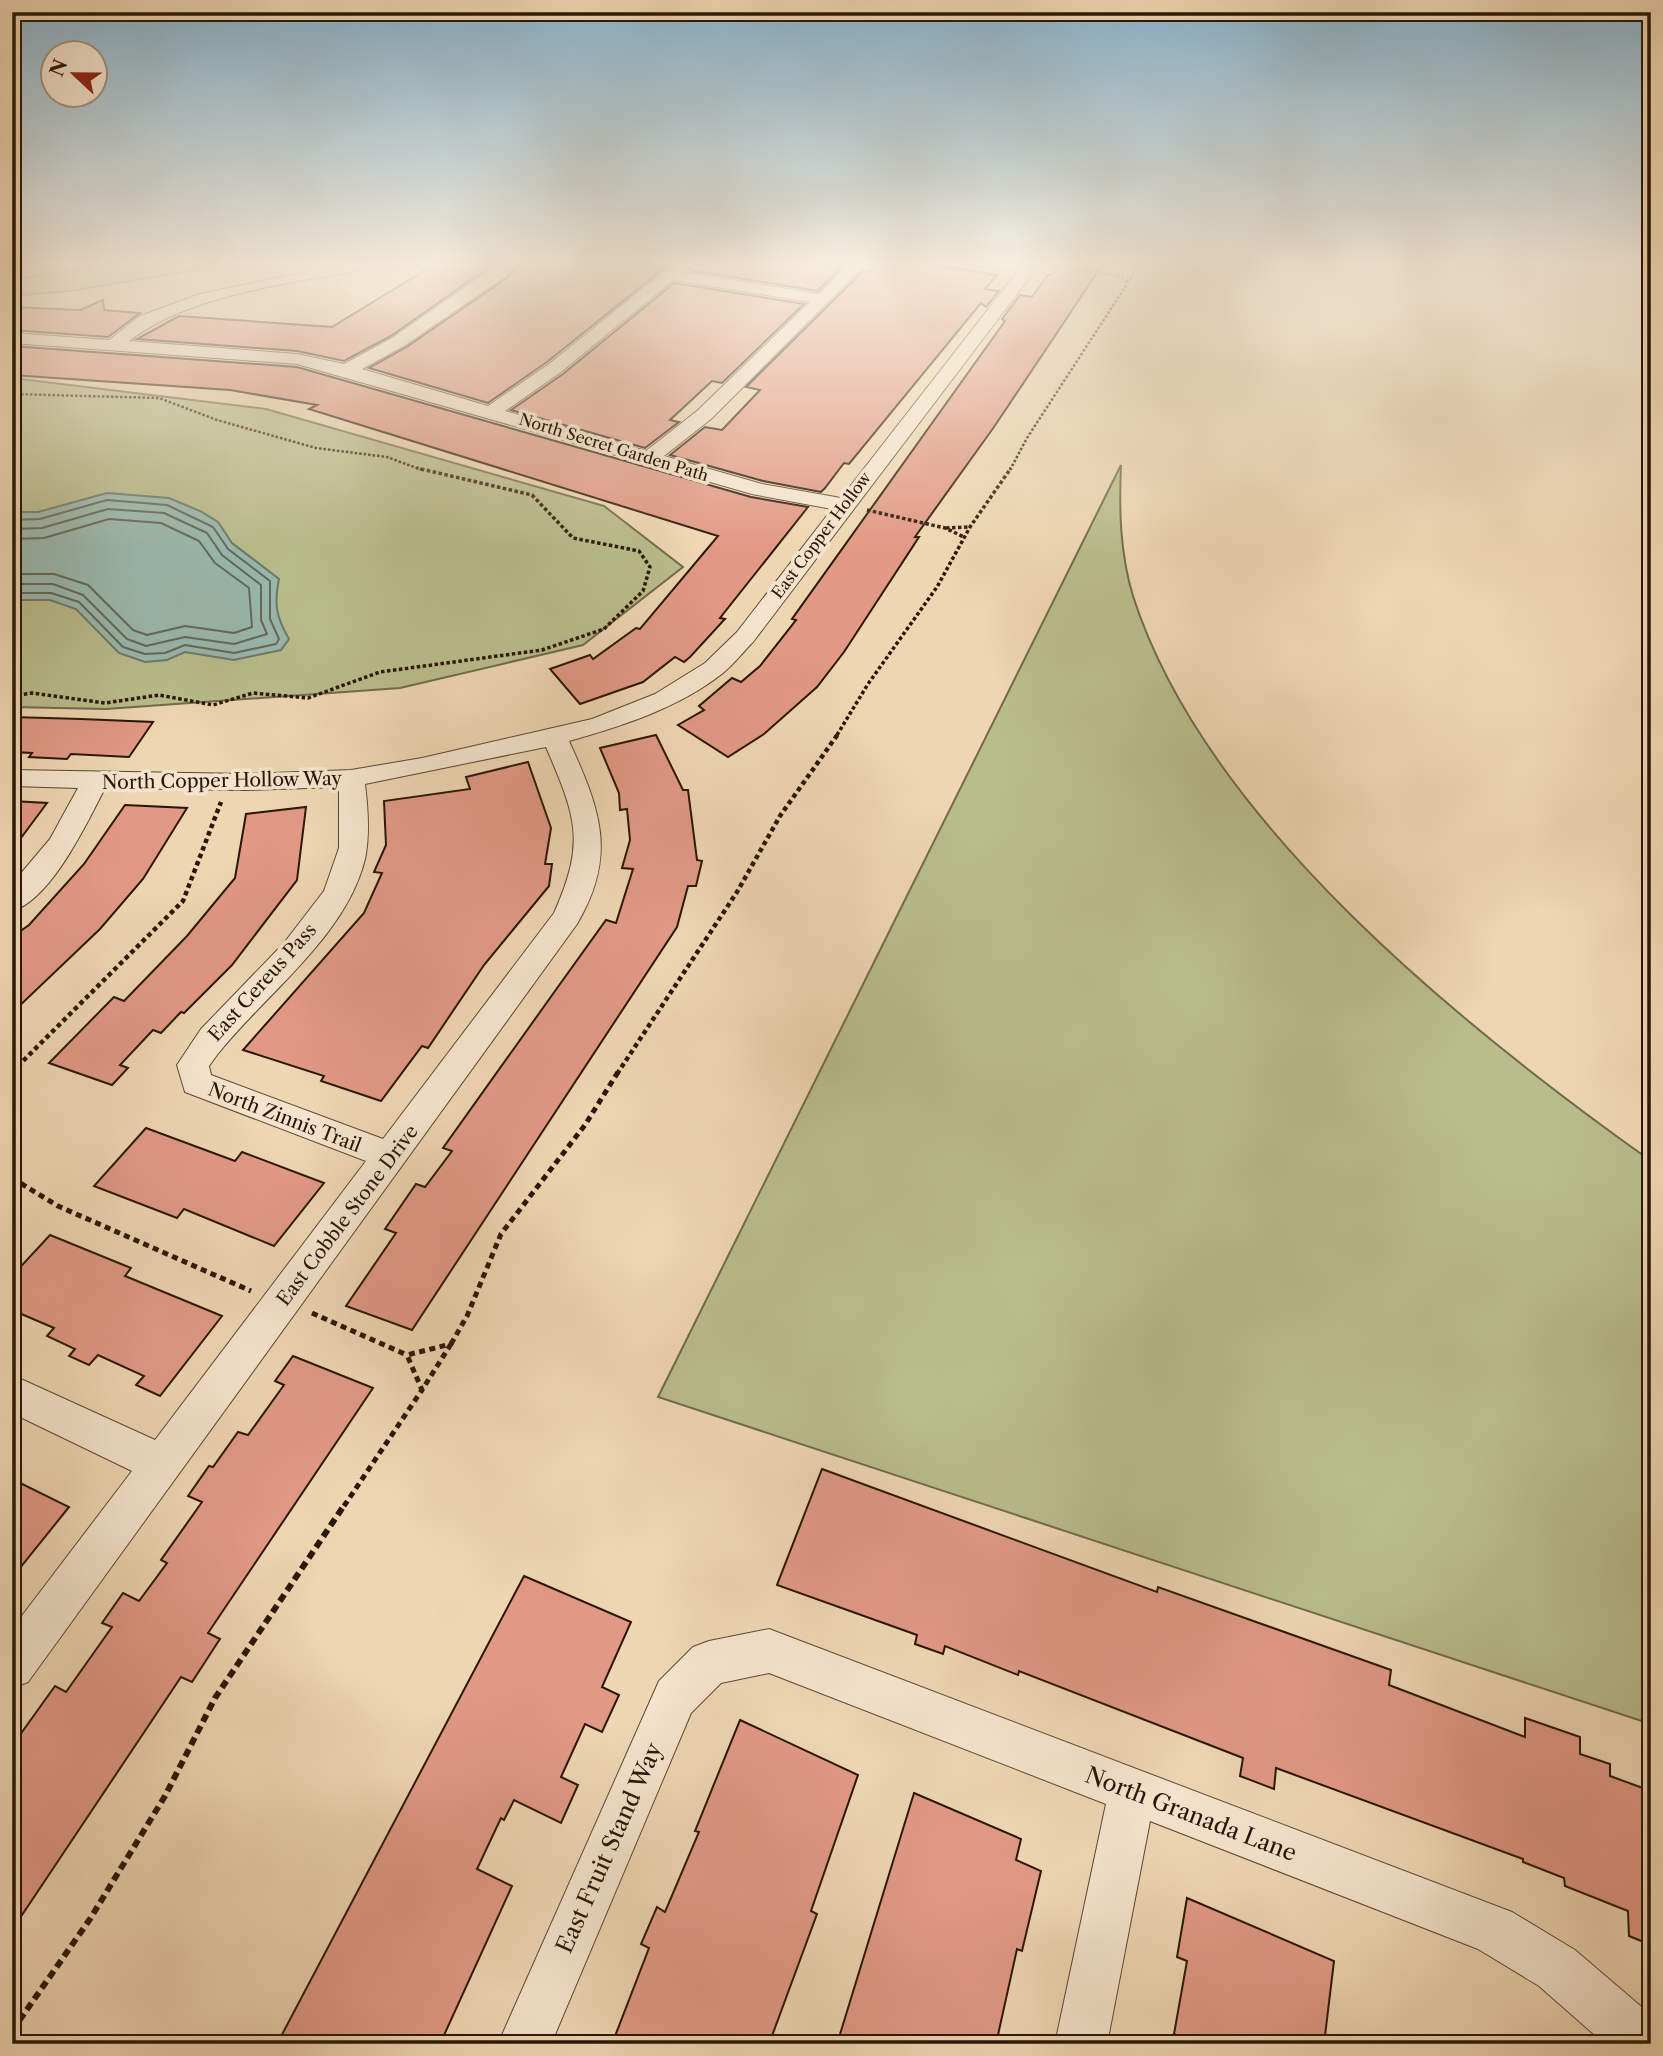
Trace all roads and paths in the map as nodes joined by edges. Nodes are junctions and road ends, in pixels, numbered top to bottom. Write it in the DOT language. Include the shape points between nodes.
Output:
graph roads {
  1 [pos="270,357"];
  2 [pos="371,357"];
  3 [pos="568,357"];
  4 [pos="763,357"];
  5 [pos="962,357"];
  6 [pos="1079,357"];
  7 [pos="347,370"];
  8 [pos="12,394"];
  9 [pos="492,411"];
  10 [pos="650,458"];
  11 [pos="843,505"];
  12 [pos="970,527"];
  13 [pos="945,528"];
  14 [pos="964,537"];
  15 [pos="12,695"];
  16 [pos="554,737"];
  17 [pos="12,778"];
  18 [pos="351,778"];
  19 [pos="95,781"];
  20 [pos="230,782"];
  21 [pos="12,901"];
  22 [pos="193,1065"];
  23 [pos="12,1072"];
  24 [pos="390,1156"];
  25 [pos="12,1178"];
  26 [pos="282,1303"];
  27 [pos="451,1344"];
  28 [pos="407,1355"];
  29 [pos="422,1390"];
  30 [pos="12,1393"];
  31 [pos="162,1464"];
  32 [pos="709,1664"];
  33 [pos="12,1666"];
  34 [pos="1132,1791"];
  35 [pos="12,2031"];
  36 [pos="524,2044"];
  37 [pos="1081,2044"];
  38 [pos="1645,2044"];
  1 -- 7 [label="street, North Secret Garden Path"];
  2 -- 7 [label="street"];
  3 -- 9 [label="street"];
  4 -- 10 [label="street" via="704,415"];
  5 -- 11 [label="street, East Copper Hollow"];
  6 -- 12 [label="path"];
  7 -- 9 [label="street, North Secret Garden Path"];
  8 -- 15 [label="path" via="159,398 316,448 387,457 430,474 503,487 532,495 573,538 639,551 650,567 643,591 604,629 542,650 380,672 308,698 253,694 213,705 159,695 105,703 32,693"];
  9 -- 10 [label="street, North Secret Garden Path"];
  10 -- 11 [label="street, North Secret Garden Path" via="759,490"];
  11 -- 13 [label="path"];
  11 -- 16 [label="street, East Copper Hollow" via="745,637 714,668 664,699"];
  12 -- 13 [label="path"];
  12 -- 14 [label="path"];
  13 -- 14 [label="path"];
  14 -- 27 [label="path" via="937,587 780,816 737,892 585,1125 501,1234"];
  16 -- 18 [label="street, North Copper Hollow Way"];
  16 -- 24 [label="street, East Cobble Stone Drive" via="582,797 588,828 586,871 567,916"];
  17 -- 19 [label="street, North Copper Hollow Way"];
  18 -- 20 [label="street, North Copper Hollow Way"];
  18 -- 22 [label="street, East Cereus Pass" via="356,820 351,861 335,895 302,943 206,1043"];
  19 -- 20 [label="street, North Copper Hollow Way"];
  19 -- 21 [label="street" via="49,863"];
  20 -- 23 [label="path" via="183,901"];
  22 -- 24 [label="street, North Zinnis Trail" via="197,1083"];
  24 -- 26 [label="street, East Cobble Stone Drive"];
  25 -- 26 [label="path" via="58,1206"];
  26 -- 28 [label="path"];
  26 -- 31 [label="street, East Cobble Stone Drive"];
  27 -- 28 [label="path"];
  27 -- 29 [label="path"];
  28 -- 29 [label="path"];
  29 -- 35 [label="path" via="215,1698 164,1796 90,1919"];
  30 -- 31 [label="street"];
  31 -- 33 [label="street, East Cobble Stone Drive"];
  32 -- 34 [label="street, North Granada Lane" via="769,1651"];
  32 -- 36 [label="street, East Fruit Stand Way" via="675,1697"];
  34 -- 37 [label="street"];
  34 -- 38 [label="street, North Granada Lane" via="1494,1930 1557,1968"];
}
